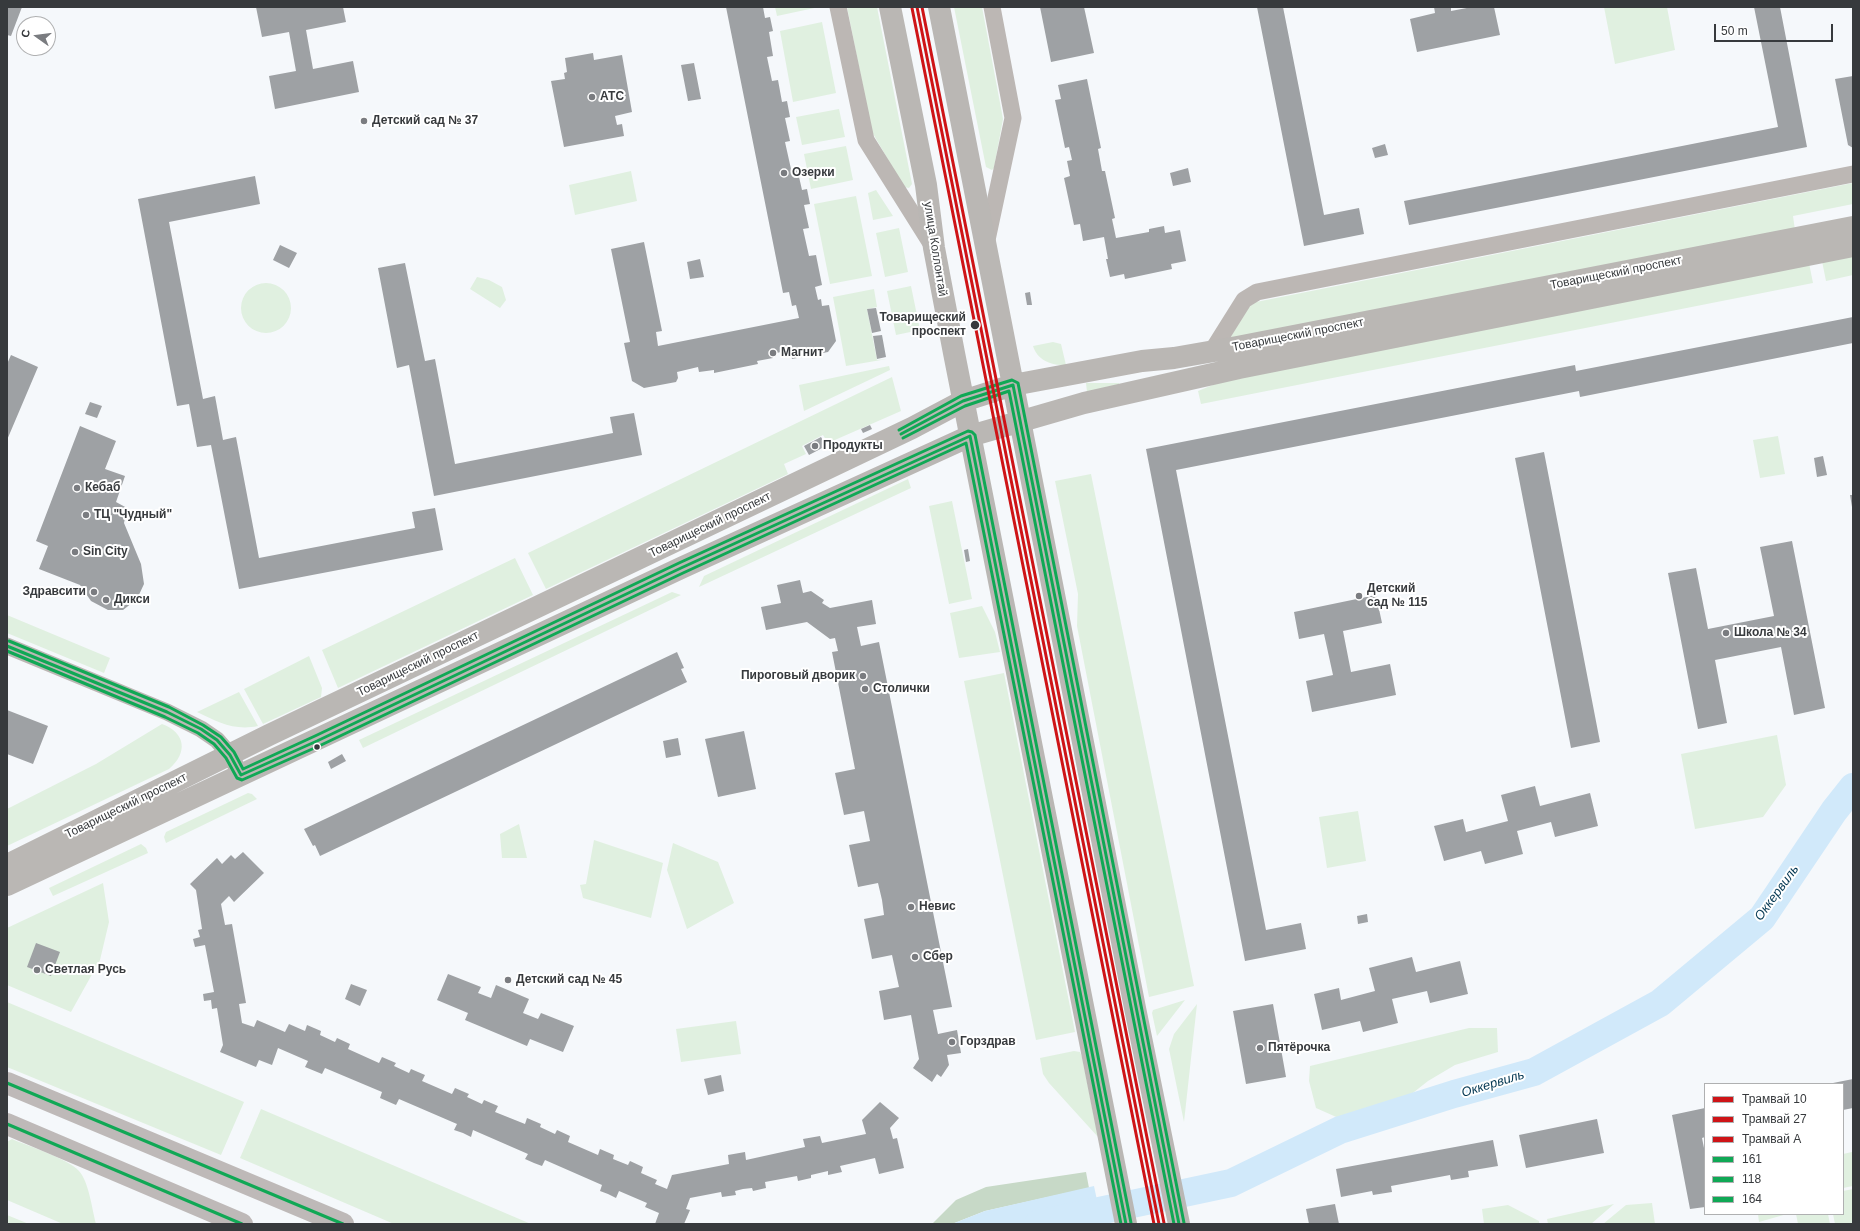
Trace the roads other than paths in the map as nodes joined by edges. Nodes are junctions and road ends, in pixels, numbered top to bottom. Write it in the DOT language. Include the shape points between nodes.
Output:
graph roads {
  1 [pos="838,7"];
  2 [pos="890,7"];
  3 [pos="939,7"];
  4 [pos="992,7"];
  5 [pos="1853,174"];
  6 [pos="1853,227"];
  7 [pos="986,244"];
  8 [pos="1853,246"];
  9 [pos="934,248"];
  10 [pos="1212,351"];
  11 [pos="1013,385"];
  12 [pos="963,401"];
  13 [pos="1021,422"];
  14 [pos="970,436"];
  15 [pos="7,646"];
  16 [pos="230,754"];
  17 [pos="241,775"];
  18 [pos="7,865"];
  19 [pos="7,885"];
  20 [pos="7,1083"];
  21 [pos="7,1124"];
  22 [pos="242,1224"];
  23 [pos="343,1224"];
  24 [pos="1126,1224"];
  25 [pos="1179,1224"];
  1 -- 9 [label="street" via="866,140"];
  2 -- 9 [label="street, улица Коллонтай" via="926,185"];
  3 -- 7 [label="street"];
  4 -- 7 [label="street" via="1012,118"];
  5 -- 10 [label="street" via="1257,292 1244,300"];
  6 -- 10 [label="street, Товарищеский проспект"];
  7 -- 11 [label="street"];
  8 -- 13 [label="street, Товарищеский проспект" via="1239,368 1084,403"];
  9 -- 12 [label="street, улица Коллонтай"];
  10 -- 11 [label="street, Товарищеский проспект"];
  11 -- 12 [label="street, Товарищеский проспект"];
  11 -- 13 [label="street"];
  12 -- 14 [label="street, улица Коллонтай"];
  12 -- 16 [label="street, Товарищеский проспект" via="912,428"];
  13 -- 14 [label="street, Товарищеский проспект"];
  13 -- 25 [label="street"];
  14 -- 17 [label="street, Товарищеский проспект" via="681,568"];
  14 -- 24 [label="street, улица Коллонтай"];
  15 -- 16 [label="street" via="167,712 201,729 217,740"];
  16 -- 17 [label="street"];
  16 -- 18 [label="street, Товарищеский проспект"];
  17 -- 19 [label="street, Товарищеский проспект"];
  20 -- 23 [label="main road"];
  21 -- 22 [label="main road"];
}
